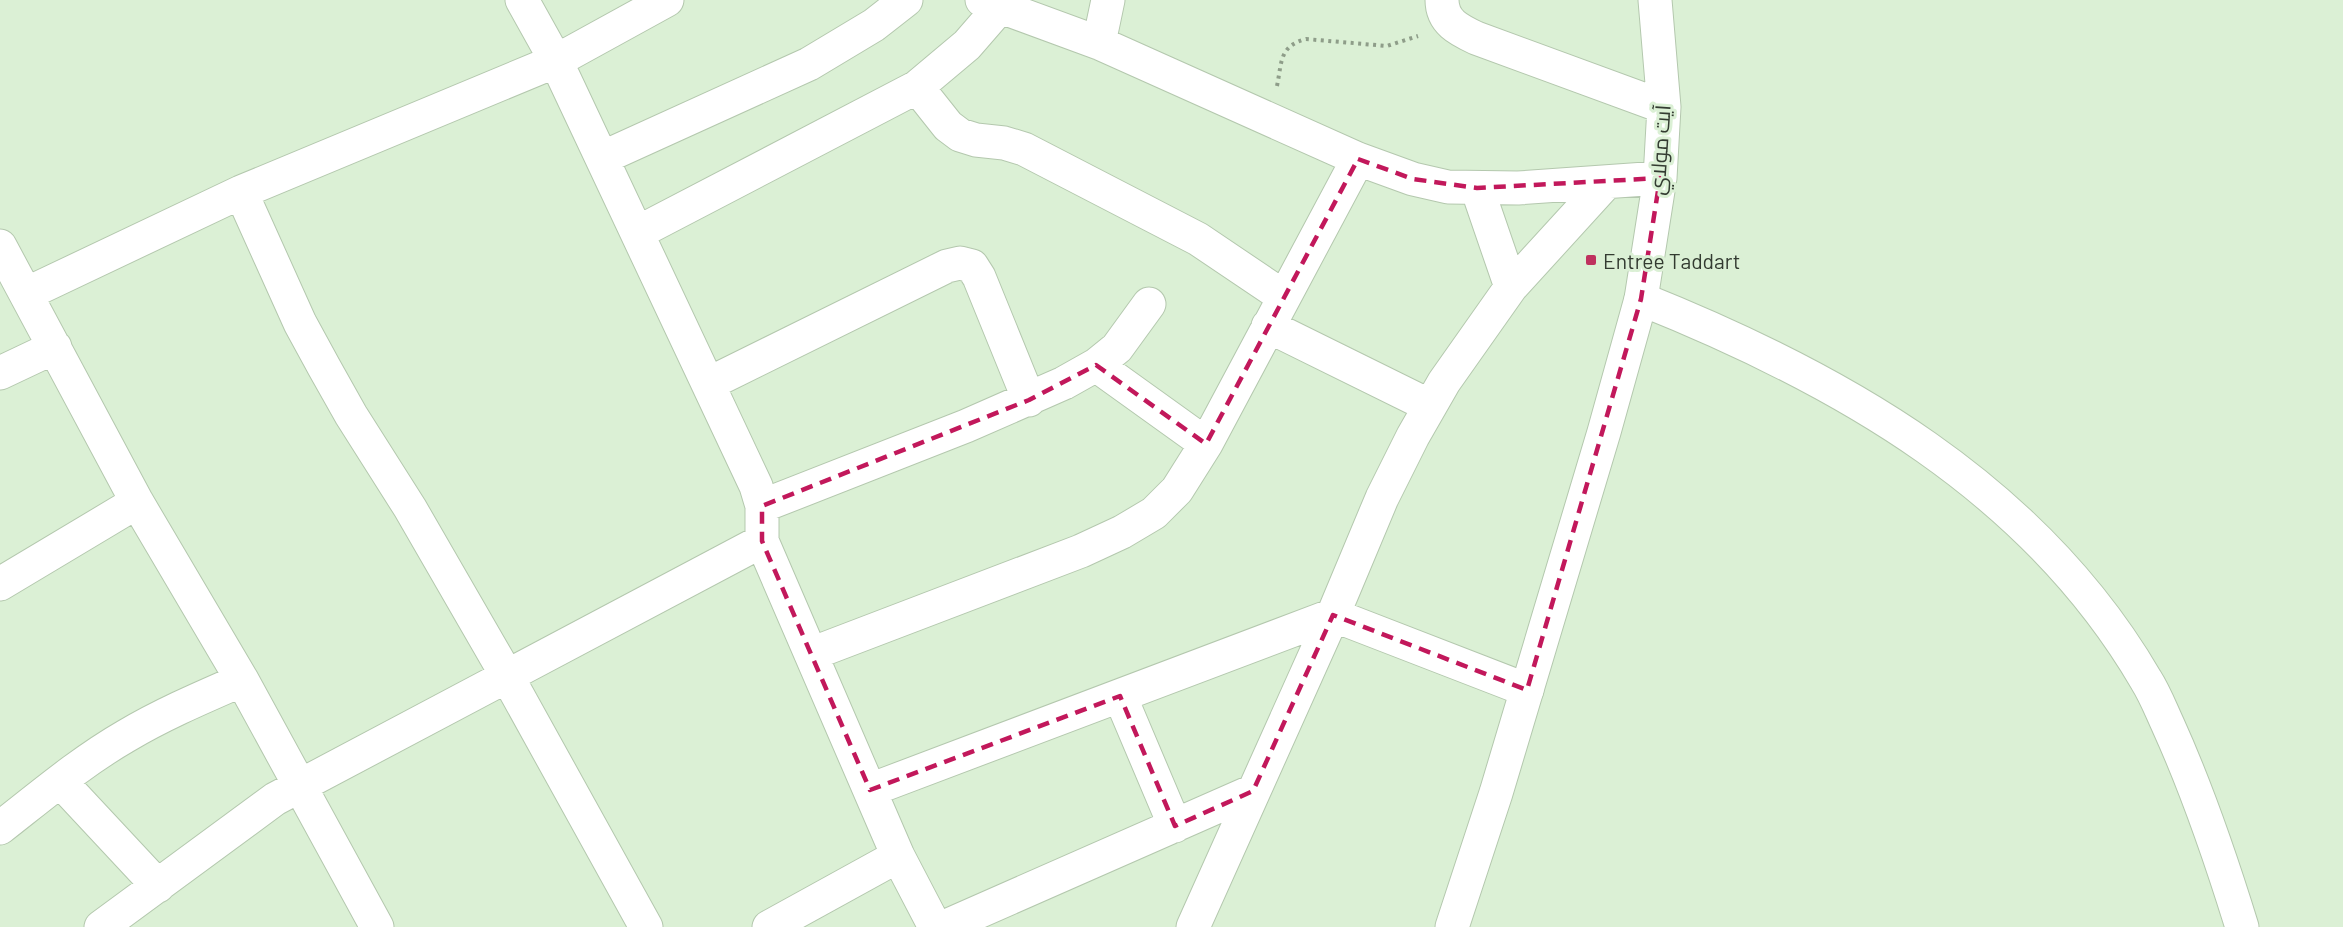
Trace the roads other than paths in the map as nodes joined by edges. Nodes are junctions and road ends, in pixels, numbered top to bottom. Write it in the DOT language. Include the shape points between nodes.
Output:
graph roads {
  1 [pos="522,0"];
  2 [pos="668,0"];
  3 [pos="906,0"];
  4 [pos="1108,0"];
  5 [pos="1655,0"];
  6 [pos="991,3"];
  7 [pos="1444,9"];
  8 [pos="1099,43"];
  9 [pos="556,61"];
  10 [pos="917,87"];
  11 [pos="1664,107"];
  12 [pos="602,158"];
  13 [pos="1358,159"];
  14 [pos="1660,178"];
  15 [pos="1605,184"];
  16 [pos="1477,189"];
  17 [pos="241,192"];
  18 [pos="637,233"];
  19 [pos="0,246"];
  20 [pos="1512,287"];
  21 [pos="26,294"];
  22 [pos="1284,297"];
  23 [pos="1641,299"];
  24 [pos="1149,304"];
  25 [pos="1268,326"];
  26 [pos="55,348"];
  27 [pos="1096,365"];
  28 [pos="0,373"];
  29 [pos="708,384"];
  30 [pos="1029,400"];
  31 [pos="1430,406"];
  32 [pos="1206,444"];
  33 [pos="137,502"];
  34 [pos="762,506"];
  35 [pos="762,541"];
  36 [pos="0,584"];
  37 [pos="1333,615"];
  38 [pos="811,654"];
  39 [pos="507,676"];
  40 [pos="242,680"];
  41 [pos="1527,690"];
  42 [pos="1120,696"];
  43 [pos="60,781"];
  44 [pos="300,785"];
  45 [pos="870,790"];
  46 [pos="1253,791"];
  47 [pos="1175,826"];
  48 [pos="0,828"];
  49 [pos="898,856"];
  50 [pos="158,886"];
  51 [pos="101,927"];
  52 [pos="377,927"];
  53 [pos="646,927"];
  54 [pos="769,927"];
  55 [pos="935,927"];
  56 [pos="944,927"];
  57 [pos="1193,927"];
  58 [pos="1452,927"];
  59 [pos="2242,927"];
  1 -- 9 [label="street"];
  2 -- 9 [label="street"];
  3 -- 12 [label="street" via="874,25 809,64"];
  4 -- 8 [label="street"];
  5 -- 11 [label="street, آيت مولاي"];
  6 -- 8 [label="street"];
  6 -- 10 [label="street" via="967,45"];
  7 -- 11 [label="street" via="1457,29 1476,38"];
  8 -- 13 [label="street"];
  9 -- 12 [label="street"];
  9 -- 17 [label="street"];
  10 -- 18 [label="street"];
  10 -- 22 [label="street" via="960,135 1024,149 1198,239"];
  11 -- 14 [label="street, آيت مولاي"];
  12 -- 18 [label="street"];
  13 -- 16 [label="street" via="1425,182"];
  13 -- 22 [label="street"];
  14 -- 15 [label="street"];
  14 -- 23 [label="street, آيت مولاي"];
  15 -- 16 [label="street"];
  15 -- 20 [label="street"];
  16 -- 20 [label="street"];
  17 -- 21 [label="street"];
  17 -- 39 [label="street" via="319,358"];
  18 -- 29 [label="street"];
  19 -- 21 [label="street"];
  20 -- 31 [label="street"];
  21 -- 26 [label="street"];
  22 -- 25 [label="street"];
  23 -- 41 [label="street, آيت مولاي"];
  23 -- 59 [label="street" via="1698,322 1842,392 1982,488 2043,544 2101,610 2147,681 2184,761"];
  24 -- 27 [label="street" via="1117,348"];
  25 -- 31 [label="street"];
  25 -- 32 [label="street"];
  26 -- 28 [label="street"];
  26 -- 33 [label="street"];
  27 -- 30 [label="street"];
  27 -- 32 [label="street"];
  29 -- 30 [label="street" via="960,263 972,266 979,277"];
  29 -- 34 [label="street"];
  30 -- 34 [label="street"];
  31 -- 37 [label="street" via="1382,498"];
  32 -- 38 [label="street" via="1177,490 1154,513 1122,532"];
  33 -- 36 [label="street"];
  33 -- 40 [label="street"];
  34 -- 35 [label="street"];
  35 -- 38 [label="street"];
  35 -- 39 [label="street"];
  37 -- 41 [label="street"];
  37 -- 42 [label="street"];
  37 -- 46 [label="street"];
  38 -- 45 [label="street"];
  39 -- 44 [label="street"];
  39 -- 53 [label="street"];
  40 -- 43 [label="street" via="125,736"];
  40 -- 44 [label="street"];
  41 -- 58 [label="street, آيت مولاي"];
  42 -- 45 [label="street"];
  42 -- 47 [label="street"];
  43 -- 48 [label="street"];
  43 -- 50 [label="street"];
  44 -- 50 [label="street" via="249,817"];
  44 -- 52 [label="street"];
  45 -- 49 [label="street"];
  46 -- 47 [label="street"];
  46 -- 57 [label="street"];
  47 -- 56 [label="street"];
  49 -- 54 [label="street"];
  49 -- 55 [label="street"];
  50 -- 51 [label="street"];
}
